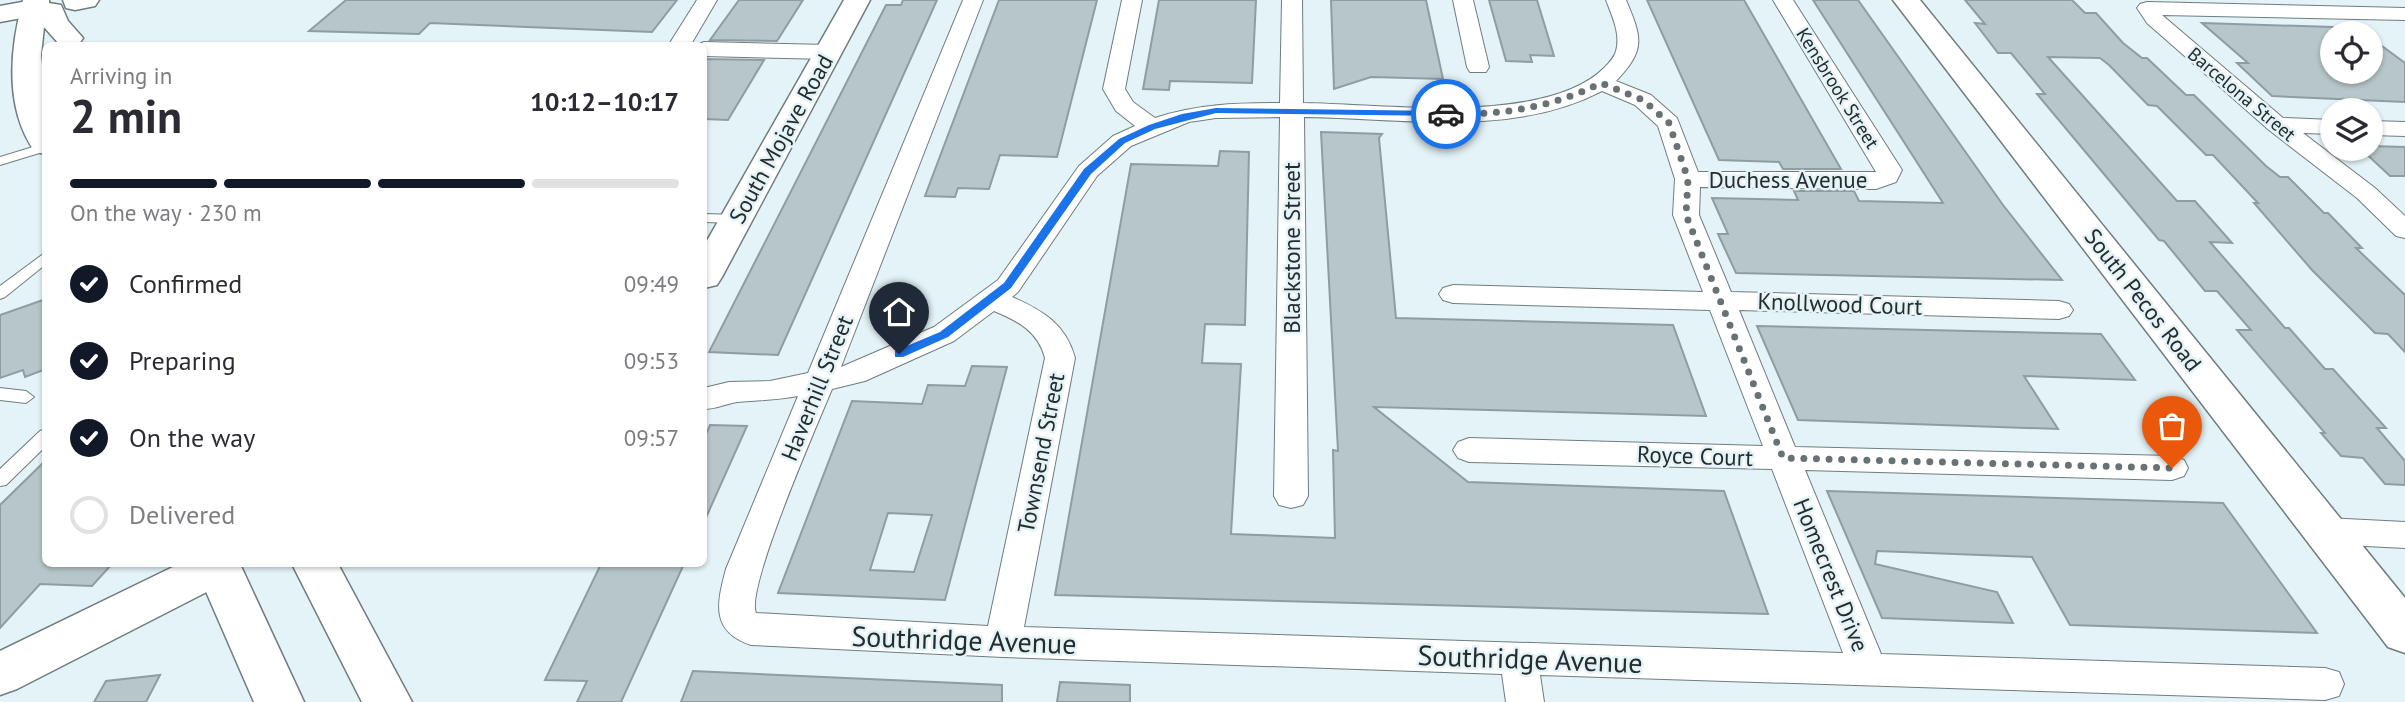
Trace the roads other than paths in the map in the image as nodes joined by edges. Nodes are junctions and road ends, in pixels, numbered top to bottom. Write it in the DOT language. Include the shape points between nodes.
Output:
graph roads {
  1 [pos="707,0"];
  2 [pos="857,0"];
  3 [pos="973,0"];
  4 [pos="1132,0"];
  5 [pos="1292,0"];
  6 [pos="1463,0"];
  7 [pos="1616,0"];
  8 [pos="1783,0"];
  9 [pos="1906,0"];
  10 [pos="76,1"];
  11 [pos="35,4"];
  12 [pos="0,14"];
  13 [pos="2400,18"];
  14 [pos="69,42"];
  15 [pos="681,42"];
  16 [pos="707,49"];
  17 [pos="829,52"];
  18 [pos="1478,67"];
  19 [pos="1601,83"];
  20 [pos="1292,110"];
  21 [pos="2277,125"];
  22 [pos="1152,127"];
  23 [pos="2320,127"];
  24 [pos="2383,128"];
  25 [pos="2405,129"];
  26 [pos="42,139"];
  27 [pos="42,147"];
  28 [pos="0,161"];
  29 [pos="1887,177"];
  30 [pos="1688,179"];
  31 [pos="707,218"];
  32 [pos="737,219"];
  33 [pos="2405,230"];
  34 [pos="42,259"];
  35 [pos="707,272"];
  36 [pos="0,294"];
  37 [pos="1453,294"];
  38 [pos="992,299"];
  39 [pos="1719,301"];
  40 [pos="2059,310"];
  41 [pos="819,383"];
  42 [pos="712,390"];
  43 [pos="0,394"];
  44 [pos="26,397"];
  45 [pos="42,439"];
  46 [pos="1469,450"];
  47 [pos="1783,458"];
  48 [pos="2172,468"];
  49 [pos="0,480"];
  50 [pos="1292,496"];
  51 [pos="2326,531"];
  52 [pos="2405,535"];
  53 [pos="212,567"];
  54 [pos="219,567"];
  55 [pos="317,567"];
  56 [pos="739,623"];
  57 [pos="2405,633"];
  58 [pos="1003,642"];
  59 [pos="1519,659"];
  60 [pos="1869,670"];
  61 [pos="0,674"];
  62 [pos="2325,684"];
  63 [pos="279,702"];
  64 [pos="387,702"];
  65 [pos="1525,702"];
  1 -- 15 [label="street"];
  2 -- 17 [label="street, South Mojave Road"];
  3 -- 41 [label="street, Haverhill Street"];
  4 -- 22 [label="street" via="1114,89 1124,106"];
  5 -- 20 [label="street, Blackstone Street"];
  6 -- 18 [label="street"];
  7 -- 19 [label="street" via="1629,45 1624,60"];
  8 -- 29 [label="street, Kensbrook Street" via="1889,170"];
  9 -- 51 [label="street, South Pecos Road"];
  10 -- 14 [label="street"];
  11 -- 12 [label="street"];
  11 -- 14 [label="street" via="51,11"];
  11 -- 26 [label="street" via="25,76"];
  13 -- 21 [label="street, Barcelona Street" via="2147,8"];
  16 -- 17 [label="street"];
  17 -- 32 [label="street, South Mojave Road"];
  19 -- 20 [label="street" via="1540,107 1474,114"];
  19 -- 30 [label="street, Homecrest Drive" via="1643,100 1669,123"];
  20 -- 22 [label="street" via="1216,111"];
  20 -- 50 [label="street, Blackstone Street"];
  21 -- 23 [label="street"];
  21 -- 33 [label="street, Barcelona Street" via="2366,193"];
  22 -- 38 [label="street" via="1122,141 1088,172 1008,286"];
  24 -- 25 [label="street"];
  27 -- 28 [label="lane"];
  29 -- 30 [label="street, Duchess Avenue" via="1876,181"];
  30 -- 39 [label="street, Homecrest Drive" via="1686,215"];
  31 -- 32 [label="lane"];
  32 -- 35 [label="street, South Mojave Road"];
  34 -- 36 [label="lane"];
  37 -- 39 [label="street, Knollwood Court"];
  38 -- 41 [label="street" via="944,334 854,374"];
  38 -- 58 [label="street, Townsend Street" via="1045,325 1058,343 1060,358"];
  39 -- 40 [label="street, Knollwood Court"];
  39 -- 47 [label="street, Homecrest Drive"];
  41 -- 42 [label="street" via="770,391"];
  41 -- 56 [label="street, Haverhill Street" via="744,569 734,611"];
  43 -- 44 [label="lane"];
  45 -- 49 [label="lane"];
  46 -- 47 [label="street, Royce Court"];
  47 -- 48 [label="street, Royce Court"];
  47 -- 60 [label="street, Homecrest Drive"];
  51 -- 52 [label="street"];
  51 -- 57 [label="street, South Pecos Road"];
  53 -- 61 [label="street"];
  54 -- 63 [label="street"];
  55 -- 64 [label="street"];
  56 -- 58 [label="street, Southridge Avenue" via="751,631"];
  58 -- 59 [label="street, Southridge Avenue"];
  59 -- 60 [label="street, Southridge Avenue"];
  59 -- 65 [label="street"];
  60 -- 62 [label="street, Southridge Avenue"];
}
